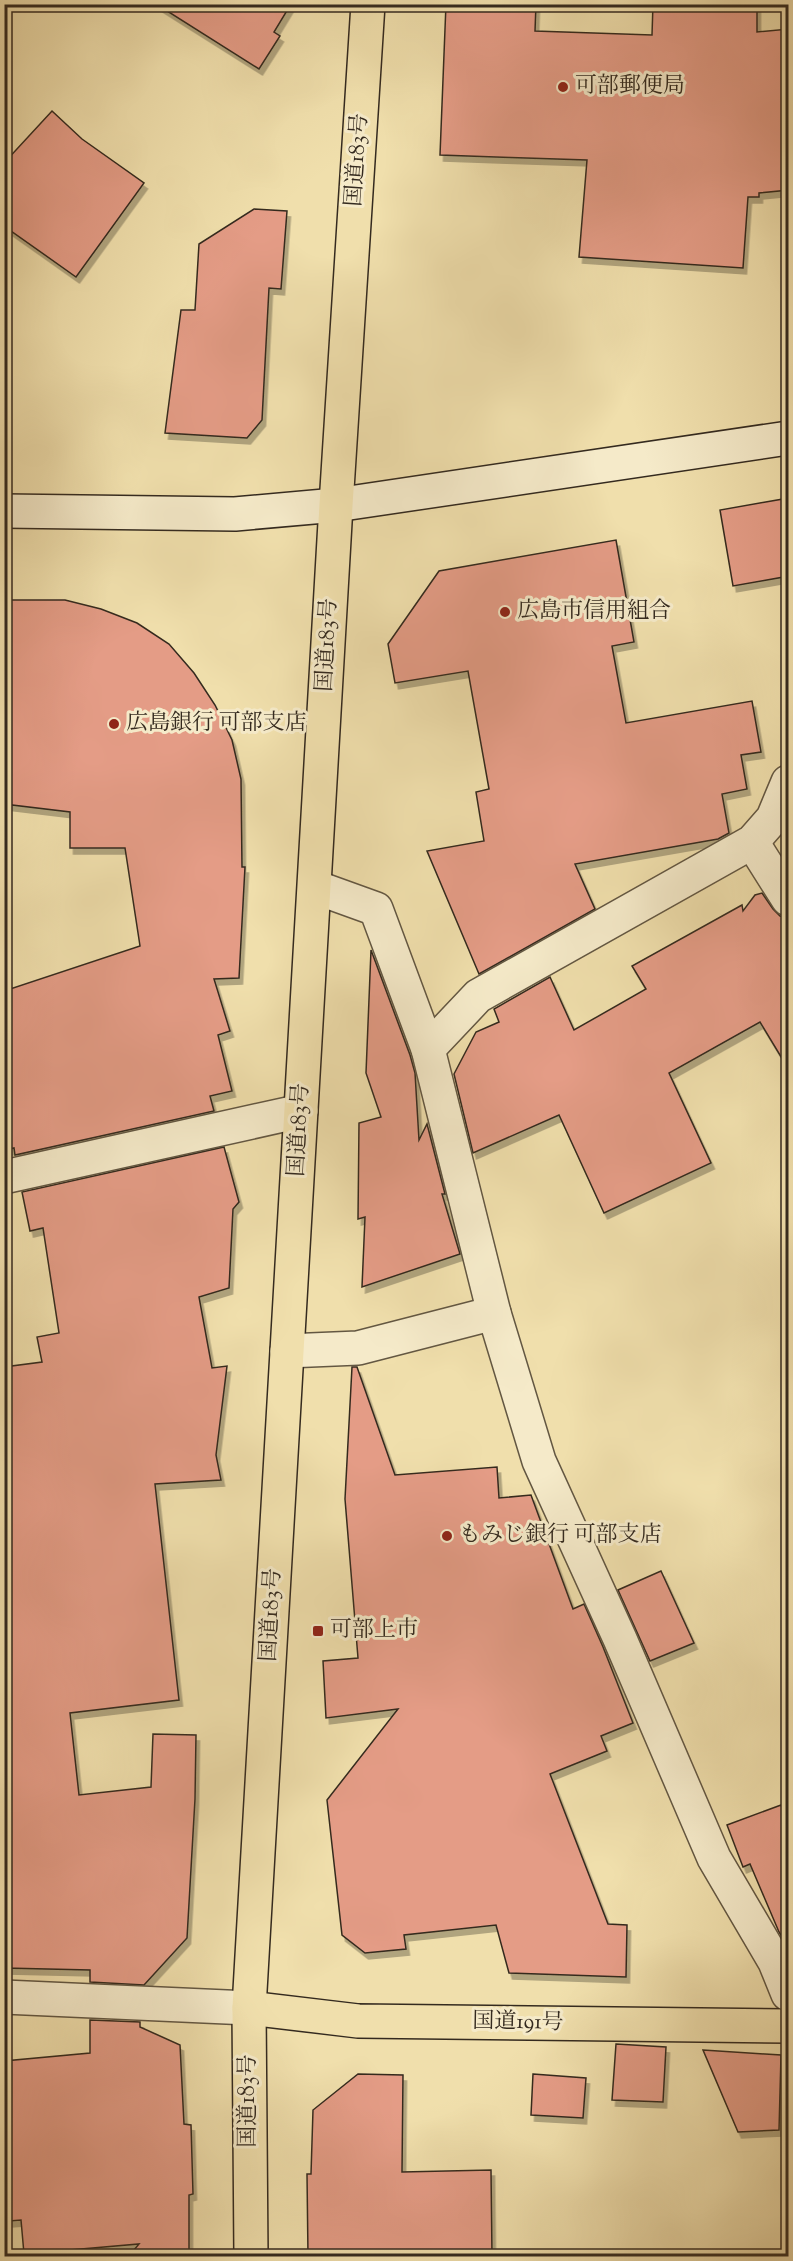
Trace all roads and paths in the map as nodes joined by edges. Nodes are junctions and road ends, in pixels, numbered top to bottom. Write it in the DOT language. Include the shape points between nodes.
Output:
graph roads {
  1 [pos="368,4"];
  2 [pos="789,438"];
  3 [pos="336,505"];
  4 [pos="4,511"];
  5 [pos="789,782"];
  6 [pos="752,842"];
  7 [pos="315,887"];
  8 [pos="789,899"];
  9 [pos="428,1049"];
  10 [pos="301,1111"];
  11 [pos="4,1177"];
  12 [pos="494,1312"];
  13 [pos="287,1351"];
  14 [pos="789,1994"];
  15 [pos="4,1997"];
  16 [pos="249,2008"];
  17 [pos="789,2026"];
  18 [pos="251,2256"];
  1 -- 3 [label="highway, 国道183号"];
  2 -- 3 [label="street"];
  3 -- 4 [label="street" via="235,514"];
  3 -- 7 [label="highway, 国道183号"];
  5 -- 6 [label="street" via="773,818"];
  6 -- 8 [label="street"];
  6 -- 9 [label="street" via="478,996"];
  7 -- 9 [label="street" via="376,909"];
  7 -- 10 [label="highway, 国道183号"];
  9 -- 12 [label="street"];
  10 -- 11 [label="street"];
  10 -- 13 [label="highway, 国道183号"];
  12 -- 13 [label="street" via="358,1348"];
  12 -- 14 [label="street" via="540,1461 714,1858 775,1962"];
  13 -- 16 [label="highway, 国道183号"];
  15 -- 16 [label="street"];
  16 -- 17 [label="highway, 国道191号" via="358,2021"];
  16 -- 18 [label="highway, 国道183号"];
}
